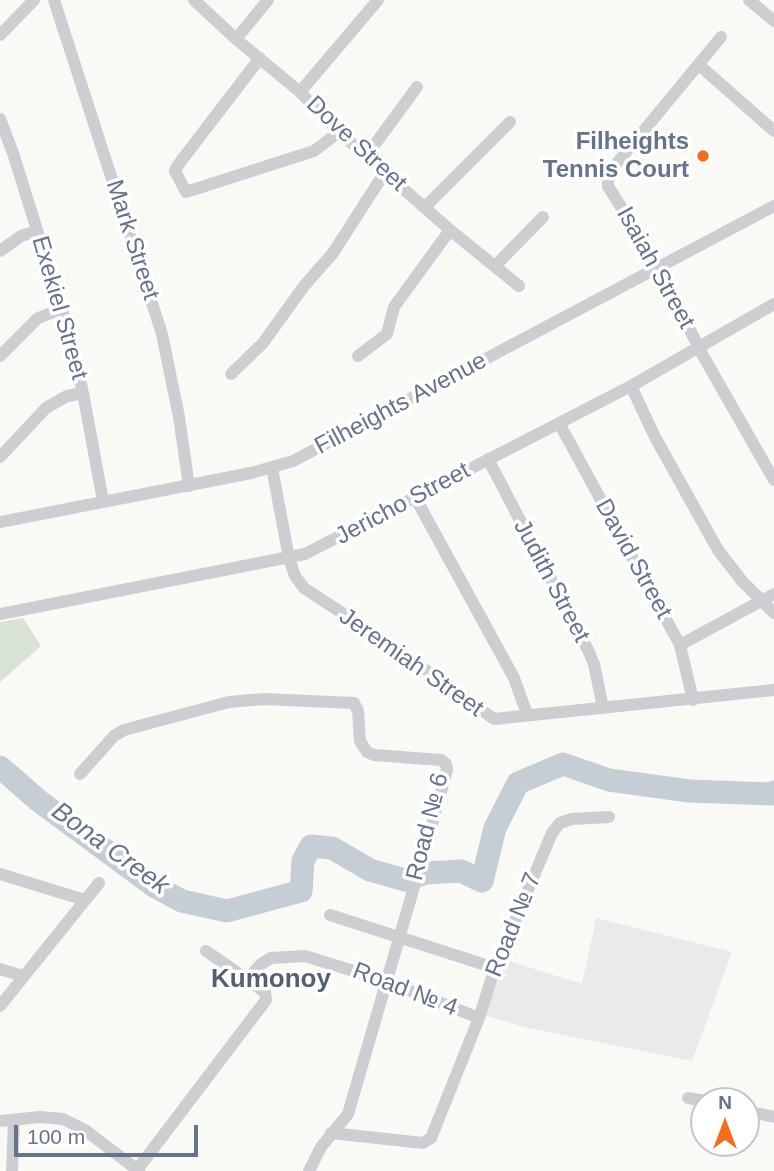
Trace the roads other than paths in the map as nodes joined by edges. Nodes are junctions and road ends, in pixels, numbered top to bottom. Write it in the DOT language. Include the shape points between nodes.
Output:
graph roads {
  1 [pos="34,0"];
  2 [pos="54,0"];
  3 [pos="194,0"];
  4 [pos="268,0"];
  5 [pos="378,0"];
  6 [pos="749,0"];
  7 [pos="774,21"];
  8 [pos="0,35"];
  9 [pos="721,37"];
  10 [pos="236,39"];
  11 [pos="260,58"];
  12 [pos="699,65"];
  13 [pos="417,87"];
  14 [pos="300,92"];
  15 [pos="0,119"];
  16 [pos="510,122"];
  17 [pos="774,131"];
  18 [pos="340,132"];
  19 [pos="13,153"];
  20 [pos="367,155"];
  21 [pos="0,158"];
  22 [pos="385,172"];
  23 [pos="774,206"];
  24 [pos="425,207"];
  25 [pos="543,217"];
  26 [pos="450,230"];
  27 [pos="37,231"];
  28 [pos="0,251"];
  29 [pos="495,266"];
  30 [pos="659,268"];
  31 [pos="519,286"];
  32 [pos="774,304"];
  33 [pos="62,309"];
  34 [pos="699,348"];
  35 [pos="0,356"];
  36 [pos="358,356"];
  37 [pos="231,374"];
  38 [pos="631,386"];
  39 [pos="83,393"];
  40 [pos="559,423"];
  41 [pos="0,457"];
  42 [pos="488,459"];
  43 [pos="272,468"];
  44 [pos="774,480"];
  45 [pos="189,486"];
  46 [pos="415,497"];
  47 [pos="103,501"];
  48 [pos="0,522"];
  49 [pos="289,558"];
  50 [pos="774,594"];
  51 [pos="761,600"];
  52 [pos="774,613"];
  53 [pos="0,614"];
  54 [pos="680,645"];
  55 [pos="774,690"];
  56 [pos="693,700"];
  57 [pos="603,708"];
  58 [pos="527,714"];
  59 [pos="80,774"];
  60 [pos="609,817"];
  61 [pos="0,874"];
  62 [pos="99,883"];
  63 [pos="85,900"];
  64 [pos="330,915"];
  65 [pos="400,936"];
  66 [pos="206,951"];
  67 [pos="495,968"];
  68 [pos="0,969"];
  69 [pos="23,976"];
  70 [pos="247,979"];
  71 [pos="386,981"];
  72 [pos="0,1006"];
  73 [pos="479,1018"];
  74 [pos="7,1121"];
  75 [pos="331,1133"];
  76 [pos="12,1171"];
  77 [pos="138,1171"];
  78 [pos="309,1171"];
  1 -- 8 [label="street"];
  2 -- 45 [label="street, Mark Street" via="162,334"];
  3 -- 10 [label="street, Dove Street"];
  4 -- 10 [label="street"];
  5 -- 14 [label="street"];
  6 -- 7 [label="street"];
  9 -- 12 [label="street, Isaiah Street"];
  10 -- 11 [label="street, Dove Street"];
  11 -- 14 [label="street, Dove Street"];
  11 -- 18 [label="street" via="178,165 176,172 186,192 314,151"];
  12 -- 17 [label="street"];
  12 -- 30 [label="street, Isaiah Street" via="608,174 608,186"];
  13 -- 20 [label="street"];
  14 -- 18 [label="street, Dove Street"];
  15 -- 19 [label="street, Exekiel Street"];
  16 -- 24 [label="street"];
  18 -- 20 [label="street, Dove Street"];
  19 -- 21 [label="street"];
  19 -- 27 [label="street, Exekiel Street"];
  20 -- 22 [label="street, Dove Street"];
  22 -- 24 [label="street, Dove Street"];
  22 -- 37 [label="street" via="333,253 263,343"];
  23 -- 30 [label="street, Filheights Avenue"];
  24 -- 26 [label="street, Dove Street"];
  25 -- 29 [label="street"];
  26 -- 29 [label="street, Dove Street"];
  26 -- 36 [label="street" via="394,307 387,334"];
  27 -- 28 [label="street"];
  27 -- 33 [label="street, Exekiel Street"];
  29 -- 31 [label="street, Dove Street"];
  30 -- 34 [label="street, Isaiah Street"];
  30 -- 43 [label="street, Filheights Avenue"];
  32 -- 34 [label="street, Jericho Street"];
  33 -- 35 [label="street" via="38,318"];
  33 -- 39 [label="street, Exekiel Street"];
  34 -- 38 [label="street, Jericho Street"];
  34 -- 44 [label="street, Isaiah Street"];
  38 -- 40 [label="street, Jericho Street"];
  38 -- 51 [label="street" via="698,518 724,558"];
  39 -- 41 [label="street" via="55,401"];
  39 -- 47 [label="street, Exekiel Street"];
  40 -- 42 [label="street, Jericho Street"];
  40 -- 54 [label="street, David Street"];
  42 -- 46 [label="street, Jericho Street"];
  42 -- 57 [label="street, Judith Street" via="588,650"];
  43 -- 45 [label="street, Filheights Avenue"];
  43 -- 49 [label="street, Jeremiah Street"];
  45 -- 47 [label="street, Filheights Avenue"];
  46 -- 49 [label="street, Jericho Street" via="326,544"];
  46 -- 58 [label="street" via="514,678"];
  47 -- 48 [label="street, Filheights Avenue"];
  49 -- 53 [label="street, Jericho Street"];
  49 -- 58 [label="street, Jeremiah Street" via="295,576 316,598 391,645 483,714 494,719"];
  50 -- 51 [label="street"];
  51 -- 52 [label="street"];
  51 -- 54 [label="street"];
  54 -- 56 [label="street, David Street"];
  55 -- 56 [label="street, Jeremiah Street"];
  56 -- 57 [label="street, Jeremiah Street"];
  57 -- 58 [label="street, Jeremiah Street"];
  59 -- 65 [label="street, Road № 6" via="114,736 161,719 247,700 354,703 360,741 367,752 441,760 447,769"];
  60 -- 67 [label="street, Road № 7" via="572,818 552,833"];
  61 -- 63 [label="street"];
  62 -- 63 [label="street"];
  63 -- 69 [label="street"];
  64 -- 65 [label="street"];
  65 -- 67 [label="street"];
  65 -- 71 [label="street, Road № 6"];
  66 -- 70 [label="street"];
  67 -- 73 [label="street, Road № 7"];
  68 -- 69 [label="street"];
  69 -- 72 [label="street"];
  70 -- 71 [label="street, Road № 4" via="271,958 288,955 325,961"];
  70 -- 77 [label="street" via="265,992 266,1000"];
  71 -- 73 [label="street, Road № 4"];
  71 -- 75 [label="street, Road № 6" via="348,1114"];
  73 -- 75 [label="street, Road № 7" via="428,1142"];
  74 -- 76 [label="street"];
  74 -- 77 [label="street" via="52,1117 74,1123"];
  75 -- 78 [label="street, Road № 6"];
}
